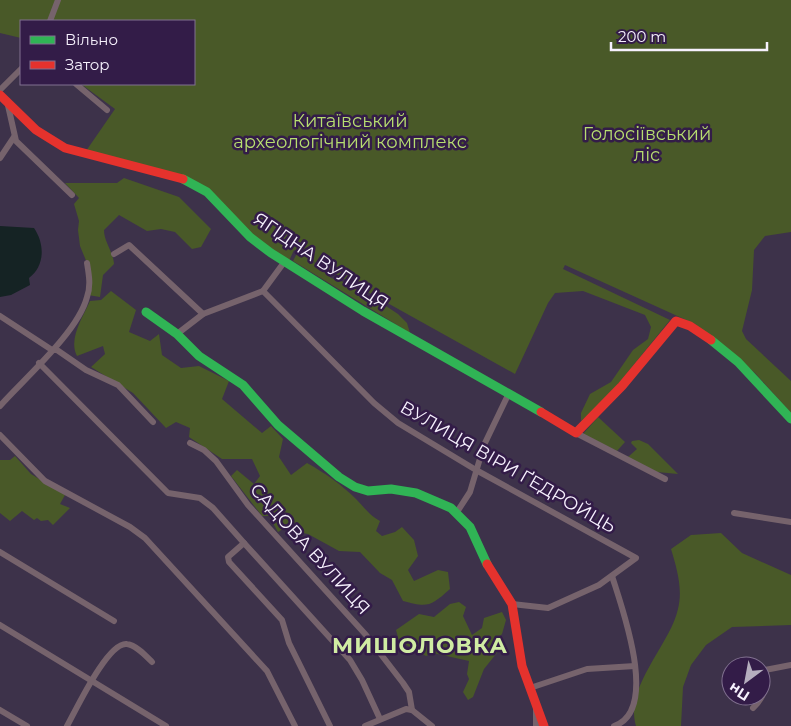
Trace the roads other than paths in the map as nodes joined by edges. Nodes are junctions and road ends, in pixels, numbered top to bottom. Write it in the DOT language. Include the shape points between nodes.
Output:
graph roads {
  1 [pos="58,0"];
  2 [pos="50,20"];
  3 [pos="20,70"];
  4 [pos="77,85"];
  5 [pos="0,90"];
  6 [pos="3,98"];
  7 [pos="107,110"];
  8 [pos="14,137"];
  9 [pos="0,158"];
  10 [pos="72,195"];
  11 [pos="114,254"];
  12 [pos="285,261"];
  13 [pos="87,263"];
  14 [pos="263,291"];
  15 [pos="146,312"];
  16 [pos="203,314"];
  17 [pos="0,316"];
  18 [pos="177,334"];
  19 [pos="52,350"];
  20 [pos="40,364"];
  21 [pos="509,394"];
  22 [pos="0,406"];
  23 [pos="791,419"];
  24 [pos="153,422"];
  25 [pos="576,432"];
  26 [pos="0,435"];
  27 [pos="190,444"];
  28 [pos="476,470"];
  29 [pos="665,479"];
  30 [pos="457,512"];
  31 [pos="734,513"];
  32 [pos="791,522"];
  33 [pos="244,543"];
  34 [pos="0,552"];
  35 [pos="612,576"];
  36 [pos="512,604"];
  37 [pos="114,620"];
  38 [pos="0,625"];
  39 [pos="152,662"];
  40 [pos="791,664"];
  41 [pos="635,666"];
  42 [pos="92,682"];
  43 [pos="530,688"];
  44 [pos="536,705"];
  45 [pos="753,708"];
  46 [pos="0,710"];
  47 [pos="412,710"];
  48 [pos="378,722"];
  49 [pos="27,726"];
  50 [pos="66,726"];
  51 [pos="166,726"];
  52 [pos="295,726"];
  53 [pos="330,726"];
  54 [pos="365,726"];
  55 [pos="432,726"];
  56 [pos="536,726"];
  57 [pos="544,726"];
  58 [pos="614,726"];
  1 -- 2 [label="street"];
  3 -- 5 [label="street"];
  4 -- 7 [label="street"];
  6 -- 8 [label="street"];
  6 -- 12 [label="street, ЯГІДНА ВУЛИЦЯ" via="40,133 65,148 189,181 202,188 213,195 252,239"];
  8 -- 9 [label="street"];
  8 -- 10 [label="street" via="21,148"];
  11 -- 16 [label="street" via="129,245"];
  12 -- 14 [label="street"];
  12 -- 21 [label="street, ЯГІДНА ВУЛИЦЯ" via="409,338"];
  13 -- 19 [label="street" via="90,286 87,299 76,322"];
  14 -- 16 [label="street"];
  14 -- 28 [label="street, ВУЛИЦЯ ВІРИ ҐЕДРОЙЦЬ" via="384,412"];
  15 -- 18 [label="street"];
  16 -- 18 [label="street"];
  17 -- 19 [label="street"];
  18 -- 30 [label="street" via="200,356 243,385 284,431 339,477 368,491 391,489 416,493"];
  19 -- 20 [label="street"];
  19 -- 24 [label="street" via="118,385"];
  20 -- 22 [label="street"];
  20 -- 33 [label="street" via="168,493 200,498"];
  21 -- 25 [label="street, ЯГІДНА ВУЛИЦЯ"];
  21 -- 28 [label="street" via="484,445"];
  23 -- 25 [label="street" via="722,349 687,323 676,321 622,386"];
  25 -- 29 [label="street, ЯГІДНА ВУЛИЦЯ"];
  26 -- 52 [label="street" via="45,481 145,538 267,671"];
  27 -- 47 [label="street, САДОВА ВУЛИЦЯ" via="204,450 216,461 248,505 366,635 403,682 409,692"];
  28 -- 30 [label="street" via="470,492"];
  28 -- 35 [label="street, ВУЛИЦЯ ВІРИ ҐЕДРОЙЦЬ" via="636,558"];
  30 -- 36 [label="street" via="470,527 484,561"];
  31 -- 32 [label="street"];
  33 -- 48 [label="street" via="350,660 362,680"];
  33 -- 53 [label="street" via="228,559 282,620 289,643"];
  34 -- 37 [label="street"];
  35 -- 36 [label="street" via="548,608"];
  35 -- 41 [label="street"];
  36 -- 43 [label="street" via="521,660"];
  38 -- 42 [label="street"];
  39 -- 42 [label="street" via="132,645 119,645"];
  40 -- 45 [label="street" via="765,670 764,696"];
  41 -- 43 [label="street" via="587,669"];
  41 -- 58 [label="street" via="633,708 624,722"];
  42 -- 50 [label="street"];
  42 -- 51 [label="street"];
  43 -- 44 [label="street"];
  44 -- 56 [label="street"];
  44 -- 57 [label="street"];
  46 -- 49 [label="street"];
  47 -- 48 [label="street" via="406,709"];
  47 -- 55 [label="street"];
  48 -- 54 [label="street"];
}
